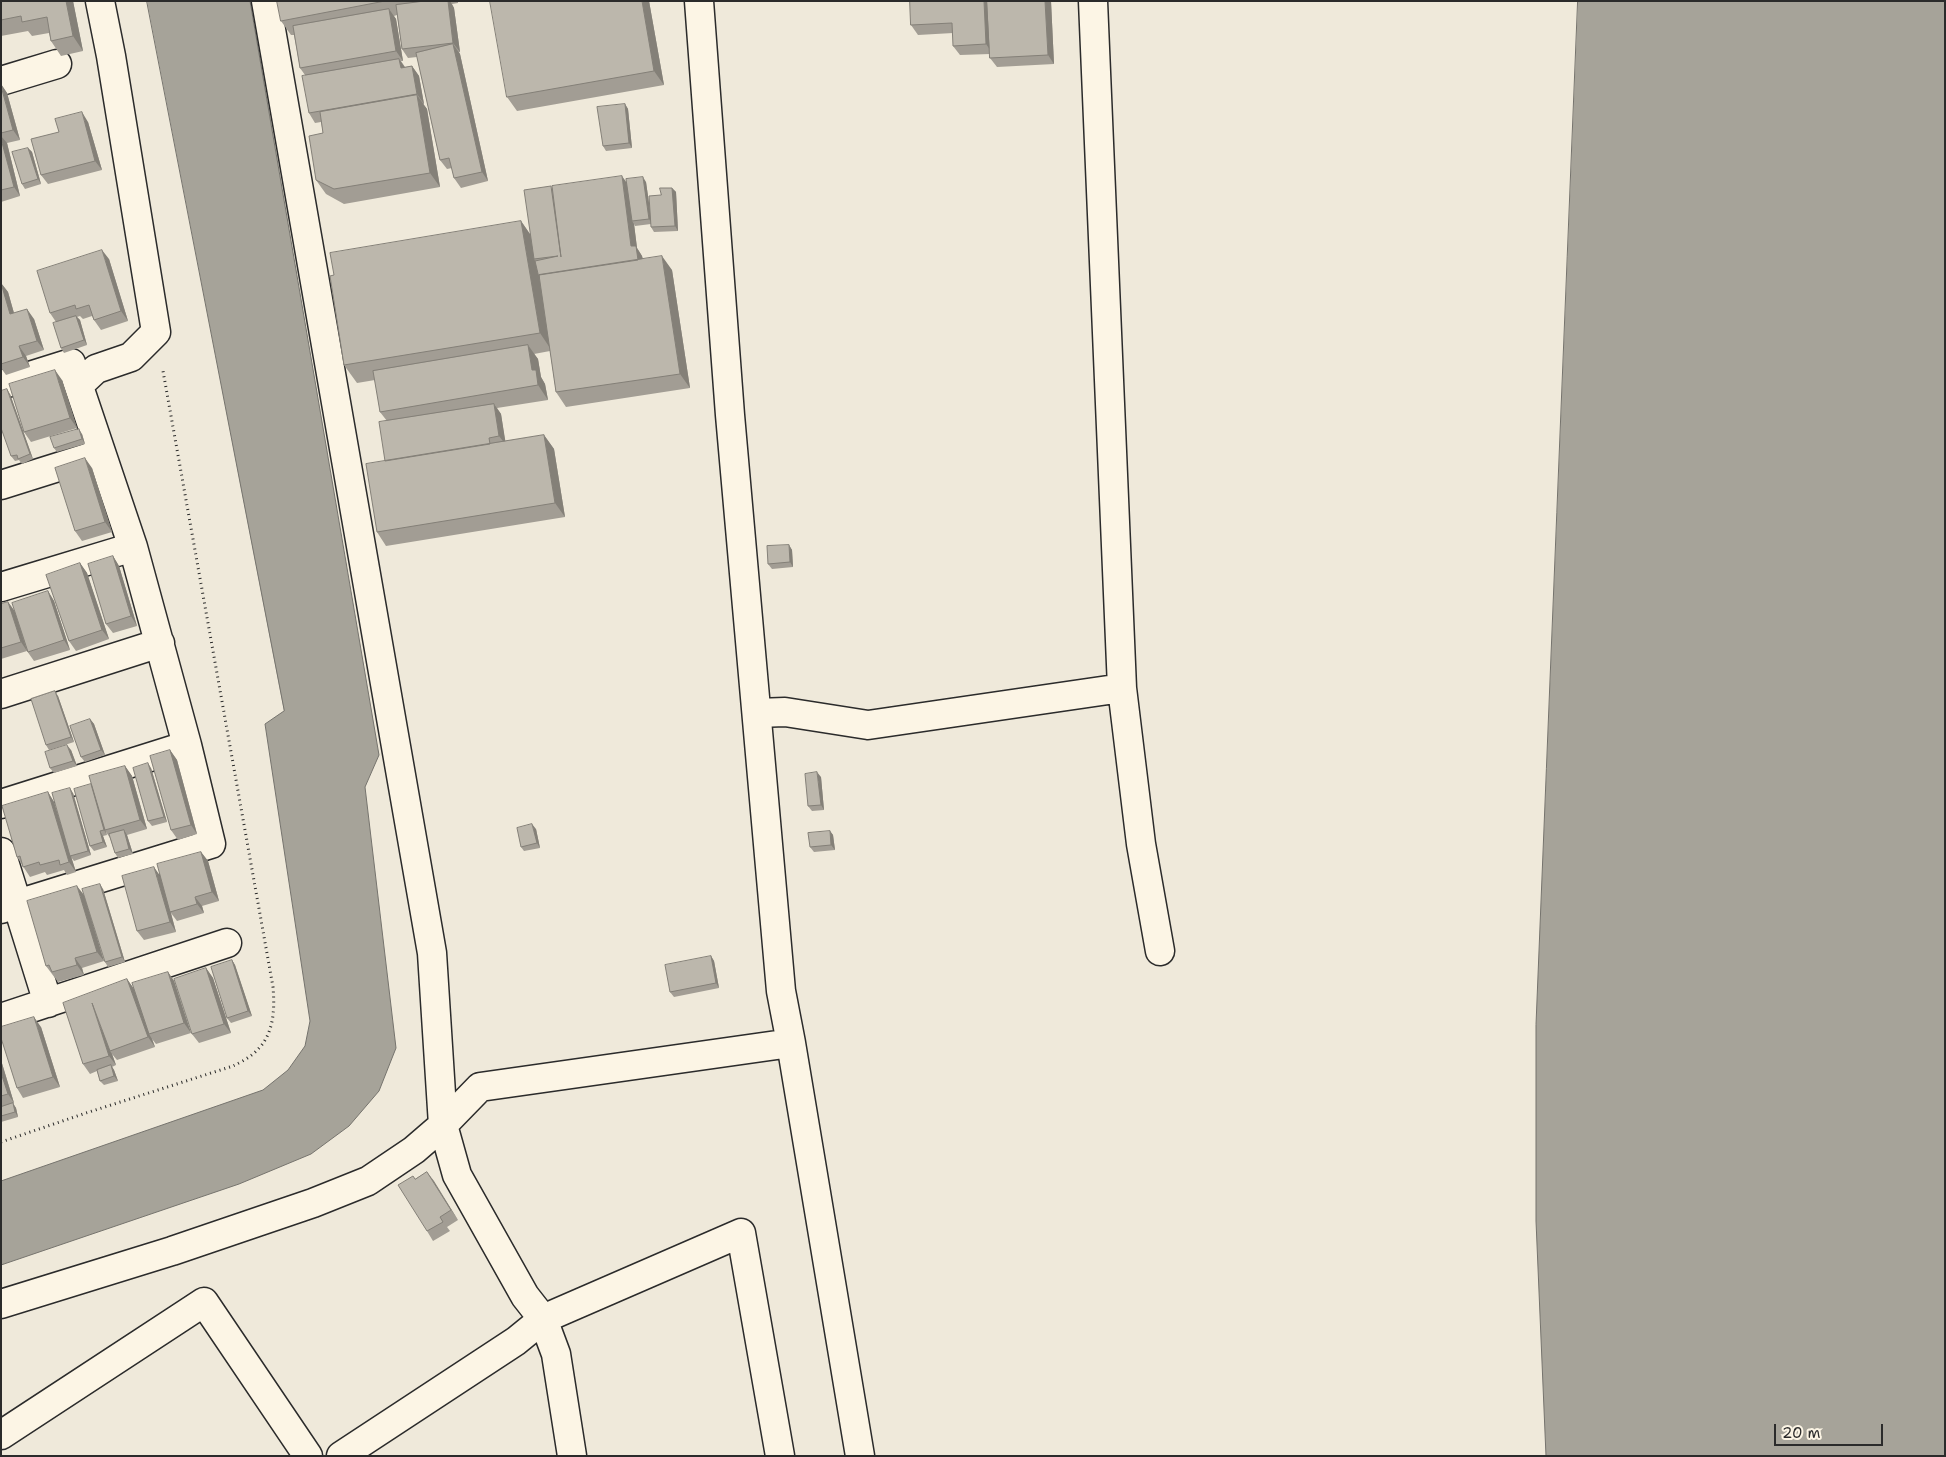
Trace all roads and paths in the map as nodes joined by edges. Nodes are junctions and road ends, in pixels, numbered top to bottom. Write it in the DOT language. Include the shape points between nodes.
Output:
graph roads {
  1 [pos="100,1"];
  2 [pos="266,1"];
  3 [pos="699,1"];
  4 [pos="1093,1"];
  5 [pos="57,64"];
  6 [pos="1,81"];
  7 [pos="1,385"];
  8 [pos="79,385"];
  9 [pos="102,454"];
  10 [pos="1,485"];
  11 [pos="133,547"];
  12 [pos="1,588"];
  13 [pos="160,643"];
  14 [pos="1122,688"];
  15 [pos="1,694"];
  16 [pos="757,713"];
  17 [pos="187,745"];
  18 [pos="1,804"];
  19 [pos="1,852"];
  20 [pos="9,907"];
  21 [pos="227,943"];
  22 [pos="1160,951"];
  23 [pos="48,1003"];
  24 [pos="1,1018"];
  25 [pos="792,1043"];
  26 [pos="443,1125"];
  27 [pos="1,1304"];
  28 [pos="543,1319"];
  29 [pos="1,1435"];
  30 [pos="308,1456"];
  31 [pos="341,1456"];
  32 [pos="572,1456"];
  33 [pos="780,1456"];
  34 [pos="860,1456"];
  1 -- 8 [label="street" via="156,332 131,357 96,369"];
  2 -- 26 [label="street" via="432,953"];
  3 -- 16 [label="street" via="730,415"];
  4 -- 14 [label="street"];
  5 -- 6 [label="street"];
  7 -- 8 [label="street" via="72,363"];
  8 -- 9 [label="street"];
  9 -- 10 [label="street"];
  9 -- 11 [label="street"];
  11 -- 12 [label="street"];
  11 -- 13 [label="street"];
  13 -- 15 [label="street"];
  13 -- 17 [label="street"];
  14 -- 16 [label="street" via="868,725 785,712"];
  14 -- 22 [label="street" via="1141,844"];
  16 -- 25 [label="street" via="781,991"];
  17 -- 18 [label="street"];
  17 -- 20 [label="street" via="211,844"];
  19 -- 20 [label="street"];
  20 -- 23 [label="street"];
  21 -- 23 [label="street"];
  23 -- 24 [label="street"];
  25 -- 26 [label="street" via="480,1087"];
  25 -- 34 [label="street"];
  26 -- 27 [label="street" via="414,1150 368,1181 313,1204"];
  26 -- 28 [label="street" via="457,1175 526,1296"];
  28 -- 31 [label="street" via="516,1341"];
  28 -- 32 [label="street" via="556,1354"];
  28 -- 33 [label="street" via="740,1233"];
  29 -- 30 [label="street" via="204,1302"];
}
